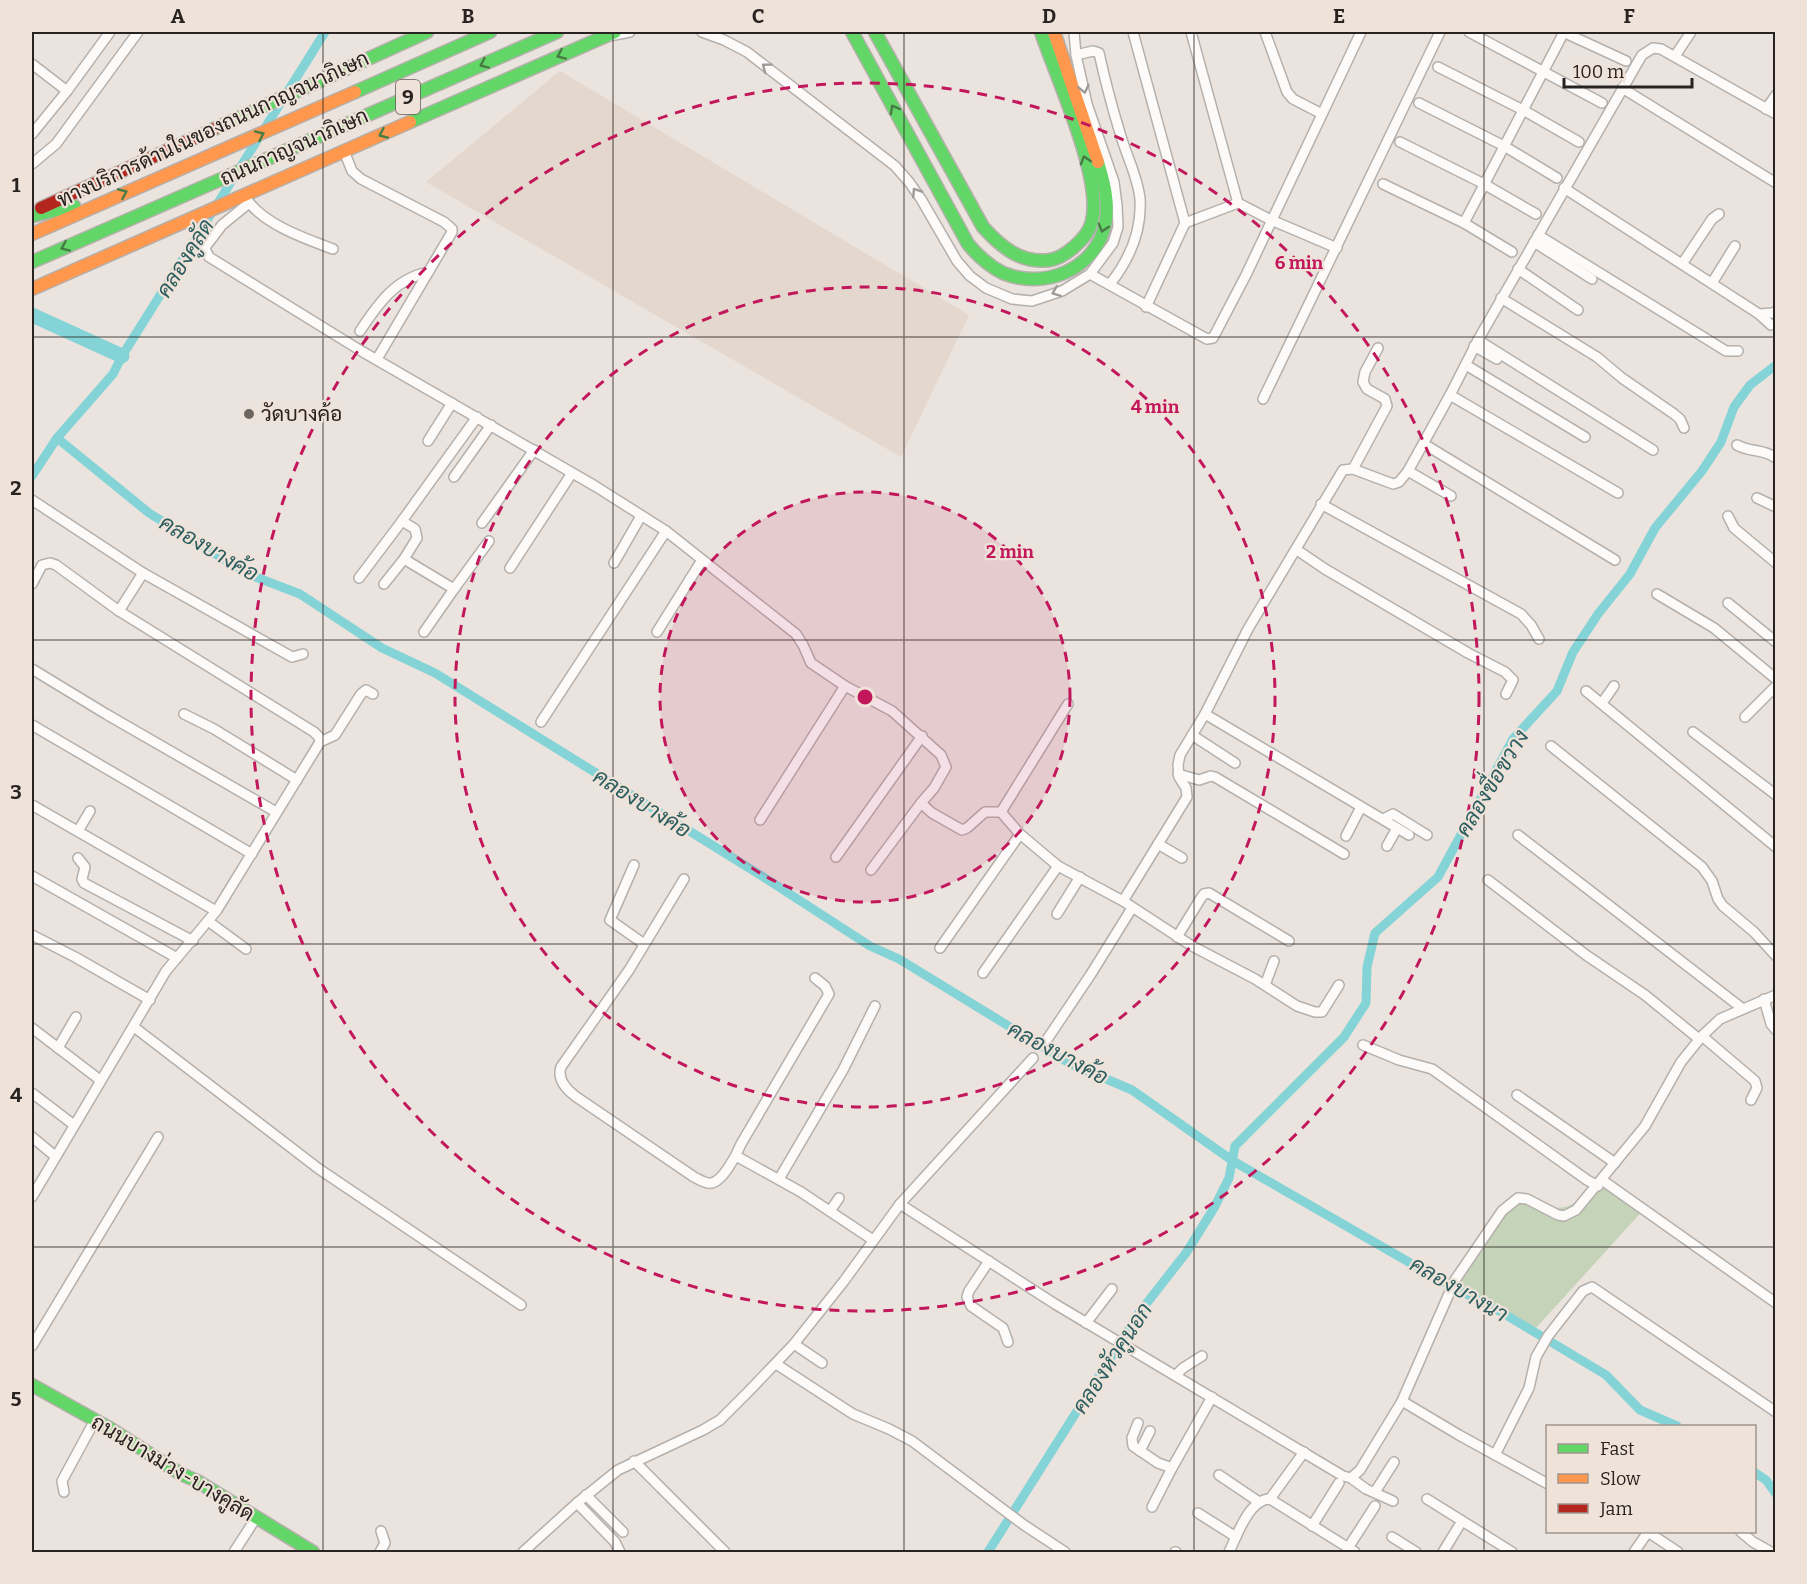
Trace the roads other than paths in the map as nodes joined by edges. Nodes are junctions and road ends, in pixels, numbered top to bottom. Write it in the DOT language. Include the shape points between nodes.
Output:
graph roads {
  1 [pos="138,32"];
  2 [pos="428,32"];
  3 [pos="490,32"];
  4 [pos="556,32"];
  5 [pos="615,32"];
  6 [pos="630,32"];
  7 [pos="702,32"];
  8 [pos="852,32"];
  9 [pos="875,32"];
  10 [pos="1041,32"];
  11 [pos="1054,32"];
  12 [pos="1074,32"];
  13 [pos="1133,32"];
  14 [pos="1191,32"];
  15 [pos="1264,32"];
  16 [pos="1361,32"];
  17 [pos="1440,32"];
  18 [pos="1470,32"];
  19 [pos="1564,32"];
  20 [pos="1691,32"];
  21 [pos="106,33"];
  22 [pos="601,38"];
  23 [pos="1076,55"];
  24 [pos="1675,56"];
  25 [pos="1626,61"];
  26 [pos="32,64"];
  27 [pos="1438,67"];
  28 [pos="1544,71"];
  29 [pos="1622,88"];
  30 [pos="67,91"];
  31 [pos="1776,95"];
  32 [pos="1419,103"];
  33 [pos="1602,103"];
  34 [pos="1766,109"];
  35 [pos="1524,110"];
  36 [pos="1322,114"];
  37 [pos="1776,114"];
  38 [pos="32,134"];
  39 [pos="1400,142"];
  40 [pos="1579,142"];
  41 [pos="1504,146"];
  42 [pos="344,151"];
  43 [pos="32,164"];
  44 [pos="1557,178"];
  45 [pos="1776,183"];
  46 [pos="1383,184"];
  47 [pos="1484,184"];
  48 [pos="1564,188"];
  49 [pos="242,200"];
  50 [pos="1239,203"];
  51 [pos="95,205"];
  52 [pos="32,214"];
  53 [pos="1536,214"];
  54 [pos="1719,214"];
  55 [pos="1271,220"];
  56 [pos="1185,223"];
  57 [pos="1464,223"];
  58 [pos="32,234"];
  59 [pos="1536,238"];
  60 [pos="1735,246"];
  61 [pos="1337,248"];
  62 [pos="333,249"];
  63 [pos="1512,252"];
  64 [pos="32,262"];
  65 [pos="1683,264"];
  66 [pos="1518,269"];
  67 [pos="428,272"];
  68 [pos="1090,274"];
  69 [pos="1592,279"];
  70 [pos="1712,283"];
  71 [pos="1110,284"];
  72 [pos="32,288"];
  73 [pos="1501,298"];
  74 [pos="1146,307"];
  75 [pos="1578,310"];
  76 [pos="1776,311"];
  77 [pos="1759,314"];
  78 [pos="1771,325"];
  79 [pos="360,331"];
  80 [pos="1476,343"];
  81 [pos="1378,348"];
  82 [pos="1737,351"];
  83 [pos="377,359"];
  84 [pos="1466,365"];
  85 [pos="1450,395"];
  86 [pos="1263,399"];
  87 [pos="452,403"];
  88 [pos="1578,409"];
  89 [pos="477,417"];
  90 [pos="491,425"];
  91 [pos="1683,428"];
  92 [pos="1585,437"];
  93 [pos="428,441"];
  94 [pos="1424,444"];
  95 [pos="1737,445"];
  96 [pos="534,450"];
  97 [pos="1653,450"];
  98 [pos="1776,458"];
  99 [pos="1353,469"];
  100 [pos="1408,471"];
  101 [pos="572,473"];
  102 [pos="454,477"];
  103 [pos="1618,493"];
  104 [pos="1451,496"];
  105 [pos="1757,498"];
  106 [pos="32,500"];
  107 [pos="1321,504"];
  108 [pos="1776,507"];
  109 [pos="641,516"];
  110 [pos="1728,516"];
  111 [pos="402,521"];
  112 [pos="482,523"];
  113 [pos="666,531"];
  114 [pos="489,541"];
  115 [pos="1297,550"];
  116 [pos="404,559"];
  117 [pos="1615,560"];
  118 [pos="702,561"];
  119 [pos="614,563"];
  120 [pos="1776,563"];
  121 [pos="510,568"];
  122 [pos="143,573"];
  123 [pos="359,579"];
  124 [pos="32,584"];
  125 [pos="384,584"];
  126 [pos="454,589"];
  127 [pos="1657,594"];
  128 [pos="1728,603"];
  129 [pos="119,611"];
  130 [pos="424,632"];
  131 [pos="657,632"];
  132 [pos="1539,639"];
  133 [pos="1776,642"];
  134 [pos="303,654"];
  135 [pos="32,669"];
  136 [pos="1776,679"];
  137 [pos="844,686"];
  138 [pos="1614,686"];
  139 [pos="1776,686"];
  140 [pos="1587,691"];
  141 [pos="372,694"];
  142 [pos="1506,694"];
  143 [pos="1602,703"];
  144 [pos="1068,704"];
  145 [pos="183,714"];
  146 [pos="1205,714"];
  147 [pos="1745,717"];
  148 [pos="541,722"];
  149 [pos="32,725"];
  150 [pos="1693,732"];
  151 [pos="1192,735"];
  152 [pos="922,736"];
  153 [pos="320,742"];
  154 [pos="1551,746"];
  155 [pos="1235,763"];
  156 [pos="1178,774"];
  157 [pos="297,780"];
  158 [pos="1775,793"];
  159 [pos="921,803"];
  160 [pos="32,805"];
  161 [pos="1361,807"];
  162 [pos="90,811"];
  163 [pos="276,812"];
  164 [pos="1000,812"];
  165 [pos="1383,819"];
  166 [pos="760,820"];
  167 [pos="1397,828"];
  168 [pos="78,831"];
  169 [pos="1020,834"];
  170 [pos="1409,834"];
  171 [pos="1518,834"];
  172 [pos="1427,835"];
  173 [pos="1346,836"];
  174 [pos="1158,844"];
  175 [pos="1387,846"];
  176 [pos="1776,847"];
  177 [pos="252,854"];
  178 [pos="1344,855"];
  179 [pos="836,857"];
  180 [pos="78,858"];
  181 [pos="1182,858"];
  182 [pos="634,865"];
  183 [pos="1058,866"];
  184 [pos="872,870"];
  185 [pos="32,876"];
  186 [pos="1080,877"];
  187 [pos="684,879"];
  188 [pos="1488,880"];
  189 [pos="1123,901"];
  190 [pos="1132,908"];
  191 [pos="216,911"];
  192 [pos="1057,914"];
  193 [pos="208,921"];
  194 [pos="32,935"];
  195 [pos="1178,937"];
  196 [pos="193,941"];
  197 [pos="1289,941"];
  198 [pos="644,944"];
  199 [pos="940,948"];
  200 [pos="246,949"];
  201 [pos="1776,956"];
  202 [pos="177,958"];
  203 [pos="1274,961"];
  204 [pos="983,973"];
  205 [pos="815,978"];
  206 [pos="1265,985"];
  207 [pos="1339,985"];
  208 [pos="1776,995"];
  209 [pos="1764,999"];
  210 [pos="150,1000"];
  211 [pos="875,1006"];
  212 [pos="1743,1009"];
  213 [pos="76,1017"];
  214 [pos="134,1027"];
  215 [pos="32,1028"];
  216 [pos="1776,1030"];
  217 [pos="1700,1037"];
  218 [pos="1044,1044"];
  219 [pos="1363,1045"];
  220 [pos="58,1048"];
  221 [pos="1033,1058"];
  222 [pos="100,1080"];
  223 [pos="32,1093"];
  224 [pos="1517,1095"];
  225 [pos="1751,1100"];
  226 [pos="74,1125"];
  227 [pos="32,1137"];
  228 [pos="158,1137"];
  229 [pos="56,1156"];
  230 [pos="736,1156"];
  231 [pos="1615,1163"];
  232 [pos="779,1179"];
  233 [pos="1600,1183"];
  234 [pos="32,1197"];
  235 [pos="839,1198"];
  236 [pos="900,1204"];
  237 [pos="830,1211"];
  238 [pos="873,1240"];
  239 [pos="989,1261"];
  240 [pos="1112,1289"];
  241 [pos="1776,1303"];
  242 [pos="521,1305"];
  243 [pos="1086,1323"];
  244 [pos="1008,1342"];
  245 [pos="794,1344"];
  246 [pos="32,1346"];
  247 [pos="1202,1356"];
  248 [pos="822,1363"];
  249 [pos="776,1364"];
  250 [pos="1176,1376"];
  251 [pos="32,1385"];
  252 [pos="1212,1397"];
  253 [pos="1402,1401"];
  254 [pos="1776,1412"];
  255 [pos="95,1420"];
  256 [pos="1138,1423"];
  257 [pos="1150,1431"];
  258 [pos="1140,1451"];
  259 [pos="1304,1452"];
  260 [pos="1495,1455"];
  261 [pos="634,1461"];
  262 [pos="1394,1462"];
  263 [pos="1172,1468"];
  264 [pos="1219,1475"];
  265 [pos="1351,1478"];
  266 [pos="1339,1483"];
  267 [pos="1546,1483"];
  268 [pos="64,1492"];
  269 [pos="1375,1492"];
  270 [pos="586,1495"];
  271 [pos="1270,1499"];
  272 [pos="1427,1499"];
  273 [pos="1393,1501"];
  274 [pos="1258,1502"];
  275 [pos="577,1503"];
  276 [pos="1375,1506"];
  277 [pos="1152,1507"];
  278 [pos="1198,1513"];
  279 [pos="256,1518"];
  280 [pos="1462,1521"];
  281 [pos="1312,1526"];
  282 [pos="381,1531"];
  283 [pos="623,1532"];
  284 [pos="1647,1533"];
  285 [pos="1650,1533"];
  286 [pos="1742,1533"];
  287 [pos="1236,1537"];
  288 [pos="1392,1537"];
  289 [pos="1352,1550"];
  290 [pos="234,1552"];
  291 [pos="313,1552"];
  292 [pos="380,1552"];
  293 [pos="523,1552"];
  294 [pos="620,1552"];
  295 [pos="725,1552"];
  296 [pos="1065,1552"];
  297 [pos="1229,1552"];
  298 [pos="1416,1552"];
  299 [pos="1443,1552"];
  300 [pos="1512,1552"];
  301 [pos="1634,1552"];
  302 [pos="1678,1552"];
  303 [pos="1771,1552"];
  1 -- 43 [label="street" via="56,144"];
  2 -- 52 [label="main road, ทางบริการด้านในของถนนกาญจนาภิเษก"];
  51 -- 3 [label="main road, ถนนกาญจนาภิเษก / 9, one-way"];
  4 -- 64 [label="main road, ถนนกาญจนาภิเษก / 9, one-way"];
  5 -- 22 [label="main road"];
  6 -- 22 [label="street"];
  68 -- 7 [label="street, one-way" via="1062,291 1032,301 1012,299 986,288 957,261 921,199 895,166 747,52"];
  11 -- 8 [label="main road, one-way" via="1101,171 1107,214 1099,241 1083,262 1063,275 1021,279 1000,272 978,257 968,244"];
  9 -- 10 [label="main road, one-way" via="983,227 1018,257 1047,260 1057,259 1082,239 1092,219 1093,194 1087,164"];
  12 -- 23 [label="street"];
  13 -- 56 [label="street"];
  14 -- 50 [label="street"];
  15 -- 36 [label="street" via="1287,92"];
  16 -- 36 [label="street"];
  17 -- 61 [label="street"];
  18 -- 28 [label="street"];
  19 -- 25 [label="street"];
  19 -- 28 [label="street"];
  20 -- 24 [label="street"];
  21 -- 30 [label="street"];
  22 -- 42 [label="main road, one-way"];
  23 -- 68 [label="street, one-way" via="1087,104 1114,182 1117,205 1118,227 1113,243"];
  23 -- 71 [label="street" via="1099,53 1140,199 1132,248 1124,267"];
  24 -- 29 [label="street" via="1661,49 1649,50"];
  24 -- 34 [label="street"];
  26 -- 30 [label="street"];
  27 -- 35 [label="street"];
  28 -- 33 [label="street"];
  28 -- 35 [label="street"];
  29 -- 45 [label="street"];
  29 -- 48 [label="street"];
  30 -- 38 [label="street"];
  31 -- 34 [label="street"];
  32 -- 41 [label="street"];
  34 -- 37 [label="street"];
  35 -- 40 [label="street"];
  35 -- 41 [label="street"];
  36 -- 55 [label="street"];
  39 -- 47 [label="street"];
  41 -- 44 [label="street"];
  41 -- 47 [label="street"];
  42 -- 49 [label="main road"];
  42 -- 67 [label="street" via="360,179 452,229"];
  46 -- 57 [label="street"];
  47 -- 53 [label="street"];
  47 -- 57 [label="street"];
  48 -- 59 [label="street"];
  48 -- 65 [label="street"];
  49 -- 62 [label="street" via="293,234"];
  49 -- 72 [label="main road"];
  49 -- 83 [label="street" via="204,249 209,256"];
  50 -- 55 [label="street"];
  50 -- 56 [label="street"];
  51 -- 52 [label="main road" via="83,203"];
  51 -- 58 [label="main road, ถนนกาญจนาภิเษก / 9"];
  54 -- 65 [label="street"];
  55 -- 61 [label="street"];
  55 -- 74 [label="street" via="1213,338 1207,339"];
  56 -- 74 [label="street"];
  57 -- 63 [label="street"];
  59 -- 66 [label="street"];
  59 -- 69 [label="street"];
  59 -- 82 [label="street" via="1726,351"];
  60 -- 70 [label="street"];
  61 -- 86 [label="street"];
  65 -- 70 [label="street"];
  66 -- 73 [label="street"];
  66 -- 75 [label="street"];
  67 -- 79 [label="street" via="414,276 385,295"];
  67 -- 83 [label="street"];
  68 -- 71 [label="street"];
  70 -- 77 [label="street"];
  71 -- 74 [label="street"];
  73 -- 80 [label="street"];
  73 -- 91 [label="street" via="1606,364 1674,414"];
  76 -- 77 [label="street"];
  77 -- 78 [label="street"];
  80 -- 84 [label="street"];
  80 -- 88 [label="street"];
  80 -- 97 [label="street"];
  81 -- 99 [label="street" via="1363,382 1367,389 1385,399 1387,406"];
  83 -- 87 [label="street"];
  84 -- 85 [label="street"];
  84 -- 92 [label="street"];
  85 -- 94 [label="street"];
  85 -- 103 [label="street"];
  87 -- 89 [label="street"];
  87 -- 93 [label="street"];
  89 -- 90 [label="street"];
  89 -- 111 [label="street"];
  90 -- 96 [label="street"];
  90 -- 102 [label="street"];
  94 -- 100 [label="street"];
  94 -- 117 [label="street"];
  95 -- 98 [label="street"];
  96 -- 101 [label="street"];
  96 -- 112 [label="street"];
  99 -- 100 [label="street" via="1393,484"];
  99 -- 107 [label="street" via="1341,472"];
  100 -- 104 [label="street"];
  101 -- 109 [label="street"];
  101 -- 121 [label="street"];
  105 -- 108 [label="street"];
  106 -- 122 [label="street"];
  107 -- 115 [label="street"];
  107 -- 132 [label="street" via="1521,614"];
  109 -- 113 [label="street"];
  109 -- 119 [label="street"];
  110 -- 120 [label="street" via="1734,528"];
  111 -- 116 [label="street" via="418,536"];
  111 -- 123 [label="street"];
  113 -- 118 [label="street"];
  113 -- 148 [label="street"];
  114 -- 126 [label="street"];
  115 -- 142 [label="street" via="1505,672 1513,680"];
  115 -- 146 [label="street" via="1248,629"];
  116 -- 125 [label="street"];
  116 -- 126 [label="street"];
  118 -- 131 [label="street"];
  118 -- 137 [label="street" via="788,627 811,663"];
  122 -- 129 [label="street"];
  122 -- 134 [label="street" via="292,657"];
  124 -- 129 [label="street" via="42,565 50,562"];
  126 -- 130 [label="street"];
  127 -- 136 [label="street" via="1714,628"];
  128 -- 133 [label="street"];
  129 -- 153 [label="street" via="314,732"];
  135 -- 163 [label="street"];
  137 -- 152 [label="street" via="892,711"];
  137 -- 166 [label="street"];
  138 -- 143 [label="street"];
  139 -- 147 [label="street"];
  140 -- 143 [label="street"];
  141 -- 153 [label="street" via="366,690 361,694 335,735"];
  143 -- 176 [label="street"];
  144 -- 164 [label="street"];
  145 -- 157 [label="street"];
  146 -- 151 [label="street"];
  146 -- 161 [label="street"];
  149 -- 177 [label="street"];
  150 -- 158 [label="street"];
  151 -- 155 [label="street"];
  151 -- 156 [label="street" via="1180,755"];
  152 -- 159 [label="street" via="941,754 946,767"];
  152 -- 179 [label="street"];
  153 -- 157 [label="street"];
  154 -- 201 [label="street" via="1702,867 1723,906"];
  156 -- 174 [label="street" via="1187,797"];
  156 -- 178 [label="street" via="1199,780 1215,777"];
  157 -- 163 [label="street"];
  159 -- 164 [label="street" via="962,830 985,812"];
  159 -- 184 [label="street"];
  160 -- 168 [label="street"];
  161 -- 165 [label="street"];
  161 -- 173 [label="street"];
  162 -- 168 [label="street"];
  163 -- 177 [label="street"];
  164 -- 169 [label="street"];
  165 -- 167 [label="street"];
  165 -- 172 [label="street" via="1393,814"];
  167 -- 170 [label="street"];
  167 -- 175 [label="street"];
  168 -- 191 [label="street"];
  169 -- 183 [label="street"];
  169 -- 199 [label="street"];
  171 -- 212 [label="street"];
  174 -- 181 [label="street"];
  174 -- 189 [label="street"];
  177 -- 191 [label="street"];
  180 -- 196 [label="street" via="84,867 84,883"];
  182 -- 198 [label="street" via="610,920"];
  183 -- 186 [label="street"];
  183 -- 204 [label="street"];
  185 -- 202 [label="street"];
  186 -- 189 [label="street"];
  186 -- 192 [label="street"];
  187 -- 198 [label="street"];
  188 -- 217 [label="street"];
  189 -- 190 [label="street"];
  190 -- 195 [label="street"];
  190 -- 218 [label="street"];
  191 -- 193 [label="street"];
  193 -- 196 [label="street"];
  193 -- 200 [label="street"];
  194 -- 210 [label="street"];
  195 -- 197 [label="street" via="1201,898 1209,893"];
  195 -- 206 [label="street"];
  196 -- 202 [label="street"];
  198 -- 230 [label="street" via="561,1067 560,1077 568,1091 580,1100 694,1177 708,1183 720,1177"];
  202 -- 210 [label="street"];
  203 -- 206 [label="street"];
  205 -- 230 [label="street" via="830,994"];
  206 -- 207 [label="street" via="1297,1006 1319,1013"];
  208 -- 209 [label="street"];
  209 -- 212 [label="street"];
  209 -- 216 [label="street"];
  210 -- 214 [label="street"];
  211 -- 232 [label="street" via="843,1070"];
  212 -- 217 [label="street" via="1720,1019"];
  213 -- 220 [label="street"];
  214 -- 222 [label="street"];
  214 -- 242 [label="street" via="319,1169"];
  215 -- 220 [label="street"];
  217 -- 225 [label="street" via="1755,1082 1757,1088"];
  217 -- 231 [label="street" via="1681,1062 1645,1126"];
  219 -- 233 [label="street" via="1432,1069"];
  220 -- 222 [label="street"];
  221 -- 236 [label="street"];
  222 -- 226 [label="street"];
  223 -- 226 [label="street"];
  224 -- 231 [label="street"];
  226 -- 229 [label="street"];
  227 -- 229 [label="street"];
  228 -- 246 [label="street"];
  229 -- 234 [label="street"];
  230 -- 232 [label="street"];
  231 -- 233 [label="street"];
  232 -- 237 [label="street"];
  233 -- 241 [label="street"];
  233 -- 253 [label="street" via="1576,1210 1563,1216 1518,1198 1502,1211 1455,1280"];
  235 -- 237 [label="street"];
  236 -- 238 [label="street"];
  236 -- 239 [label="street"];
  237 -- 238 [label="street"];
  238 -- 245 [label="street"];
  239 -- 243 [label="street"];
  239 -- 244 [label="street" via="967,1297 971,1306 1003,1328"];
  240 -- 243 [label="street"];
  243 -- 250 [label="street"];
  245 -- 248 [label="street"];
  245 -- 249 [label="street"];
  247 -- 250 [label="street"];
  249 -- 261 [label="street" via="720,1420"];
  249 -- 296 [label="street" via="854,1414 912,1441"];
  250 -- 252 [label="street"];
  251 -- 255 [label="main road, ถนนบางม่วง-บางคูลัด"];
  252 -- 259 [label="street"];
  252 -- 263 [label="street"];
  253 -- 260 [label="street"];
  253 -- 265 [label="street" via="1360,1470"];
  254 -- 260 [label="street" via="1592,1287 1583,1291 1548,1336 1536,1357 1529,1388"];
  255 -- 268 [label="street" via="62,1481"];
  255 -- 279 [label="main road, ถนนบางม่วง-บางคูลัด"];
  256 -- 258 [label="street" via="1131,1443"];
  257 -- 258 [label="street"];
  258 -- 263 [label="street"];
  259 -- 265 [label="street"];
  259 -- 271 [label="street"];
  260 -- 267 [label="street"];
  261 -- 270 [label="street"];
  261 -- 295 [label="street"];
  262 -- 269 [label="street"];
  263 -- 277 [label="street"];
  264 -- 274 [label="street"];
  265 -- 269 [label="street"];
  266 -- 281 [label="street"];
  269 -- 273 [label="street"];
  270 -- 275 [label="street"];
  270 -- 283 [label="street"];
  271 -- 274 [label="street"];
  271 -- 281 [label="street"];
  272 -- 280 [label="street"];
  274 -- 287 [label="street"];
  275 -- 293 [label="street"];
  275 -- 294 [label="street"];
  276 -- 289 [label="street"];
  278 -- 287 [label="street"];
  279 -- 290 [label="street"];
  279 -- 291 [label="main road, ถนนบางม่วง-บางคูลัด"];
  280 -- 299 [label="street"];
  280 -- 300 [label="street"];
  281 -- 289 [label="street"];
  282 -- 292 [label="street" via="385,1543"];
  284 -- 301 [label="street"];
  285 -- 302 [label="street"];
  286 -- 303 [label="street"];
  287 -- 297 [label="street"];
  288 -- 298 [label="street"];
}
